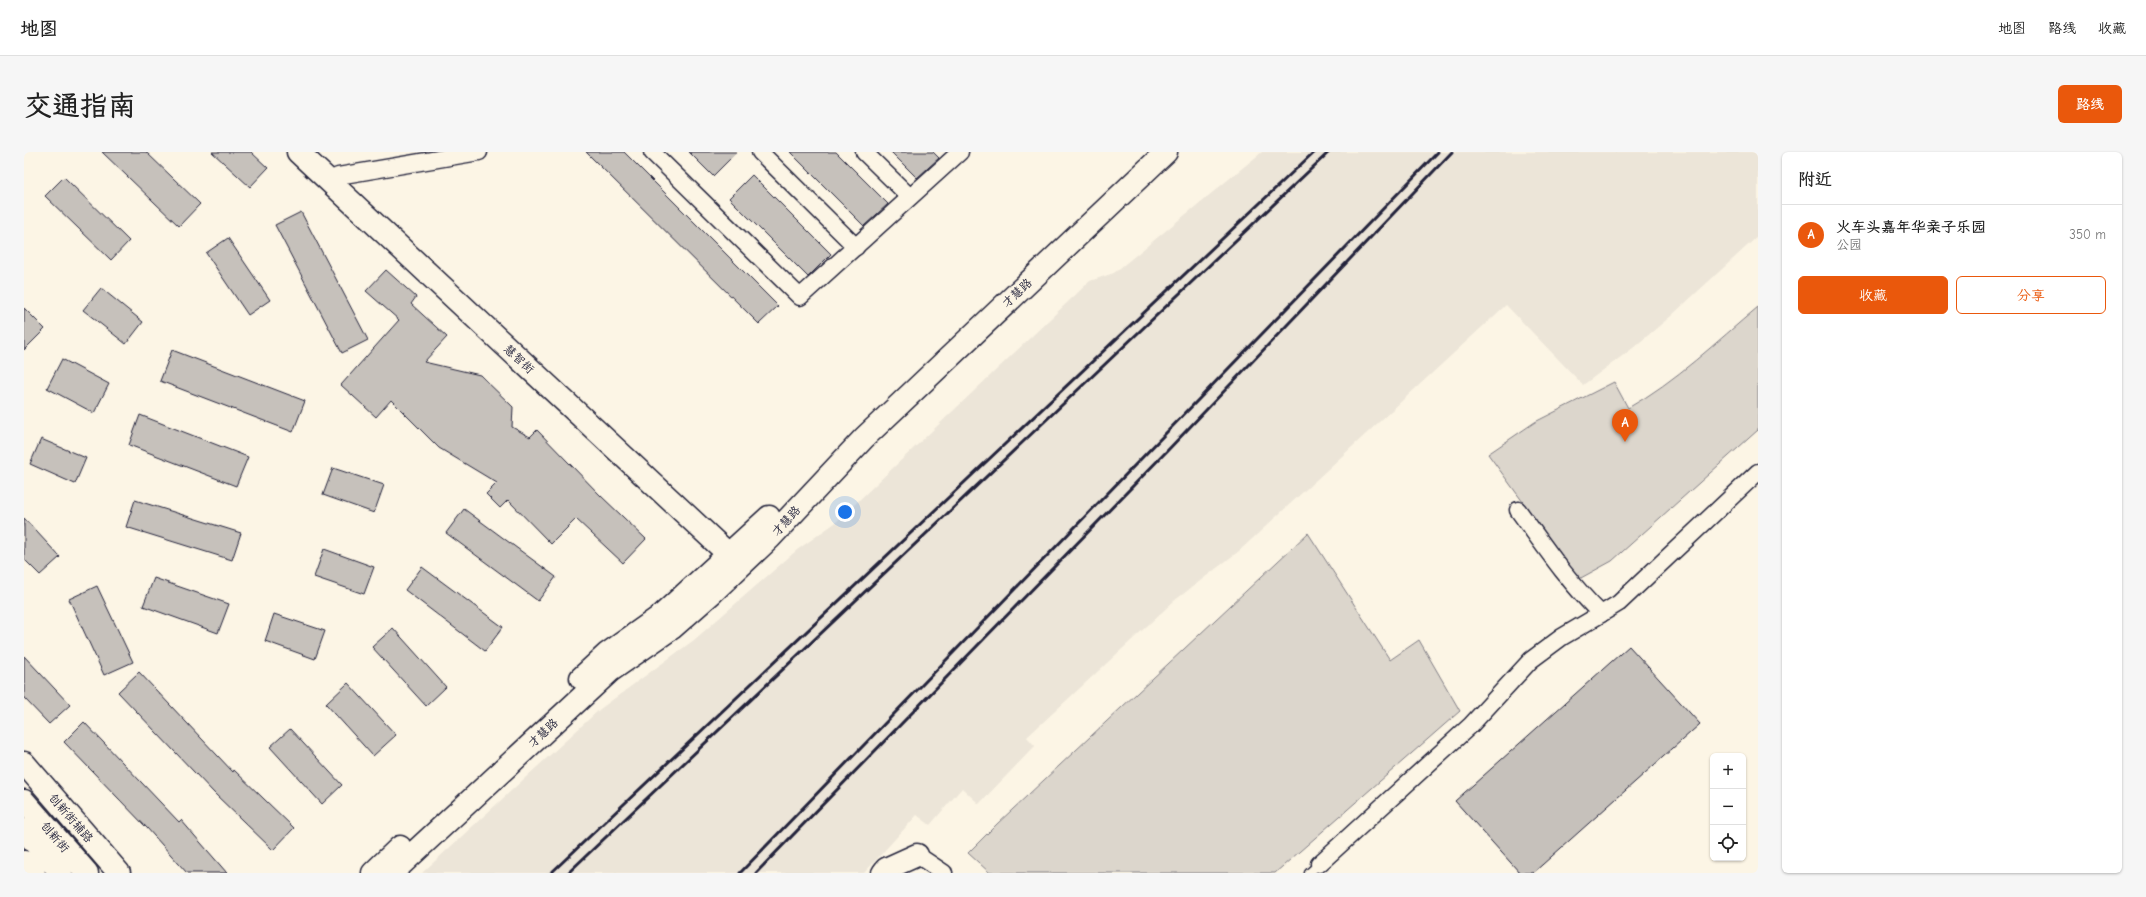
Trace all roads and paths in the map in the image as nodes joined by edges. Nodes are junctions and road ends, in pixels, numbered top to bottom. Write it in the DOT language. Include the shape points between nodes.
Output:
graph roads {
  1 [pos="298,152"];
  2 [pos="313,152"];
  3 [pos="479,152"];
  4 [pos="652,152"];
  5 [pos="760,152"];
  6 [pos="864,152"];
  7 [pos="960,152"];
  8 [pos="1144,152"];
  9 [pos="1166,152"];
  10 [pos="338,176"];
  11 [pos="910,197"];
  12 [pos="856,247"];
  13 [pos="1758,472"];
  14 [pos="1518,510"];
  15 [pos="738,557"];
  16 [pos="1601,614"];
  17 [pos="24,763"];
  18 [pos="24,801"];
  19 [pos="24,830"];
  20 [pos="917,855"];
  21 [pos="24,862"];
  22 [pos="1314,868"];
  23 [pos="34,873"];
  24 [pos="61,873"];
  25 [pos="86,873"];
  26 [pos="119,873"];
  27 [pos="373,873"];
  28 [pos="392,873"];
  29 [pos="883,873"];
  30 [pos="903,873"];
  31 [pos="944,873"];
  1 -- 15 [label="street, 慧智街"];
  2 -- 10 [label="street, 慧智街"];
  3 -- 10 [label="street"];
  4 -- 12 [label="street" via="800,298"];
  5 -- 12 [label="street"];
  6 -- 11 [label="street"];
  7 -- 11 [label="street"];
  8 -- 15 [label="street, 才慧路" via="844,438 758,529"];
  9 -- 15 [label="street, 才慧路"];
  10 -- 15 [label="street, 慧智街"];
  11 -- 12 [label="street"];
  13 -- 16 [label="street" via="1619,603"];
  14 -- 16 [label="street" via="1556,564"];
  15 -- 27 [label="street, 才慧路" via="607,654"];
  15 -- 28 [label="street, 才慧路" via="672,628 610,671"];
  16 -- 22 [label="street" via="1562,637 1531,660 1471,725"];
  17 -- 26 [label="street, 创新街辅路"];
  18 -- 25 [label="street, 创新街"];
  19 -- 24 [label="street, 创新街"];
  20 -- 29 [label="street" via="886,869"];
  20 -- 30 [label="street"];
  20 -- 31 [label="street"];
  21 -- 23 [label="street"];
}
